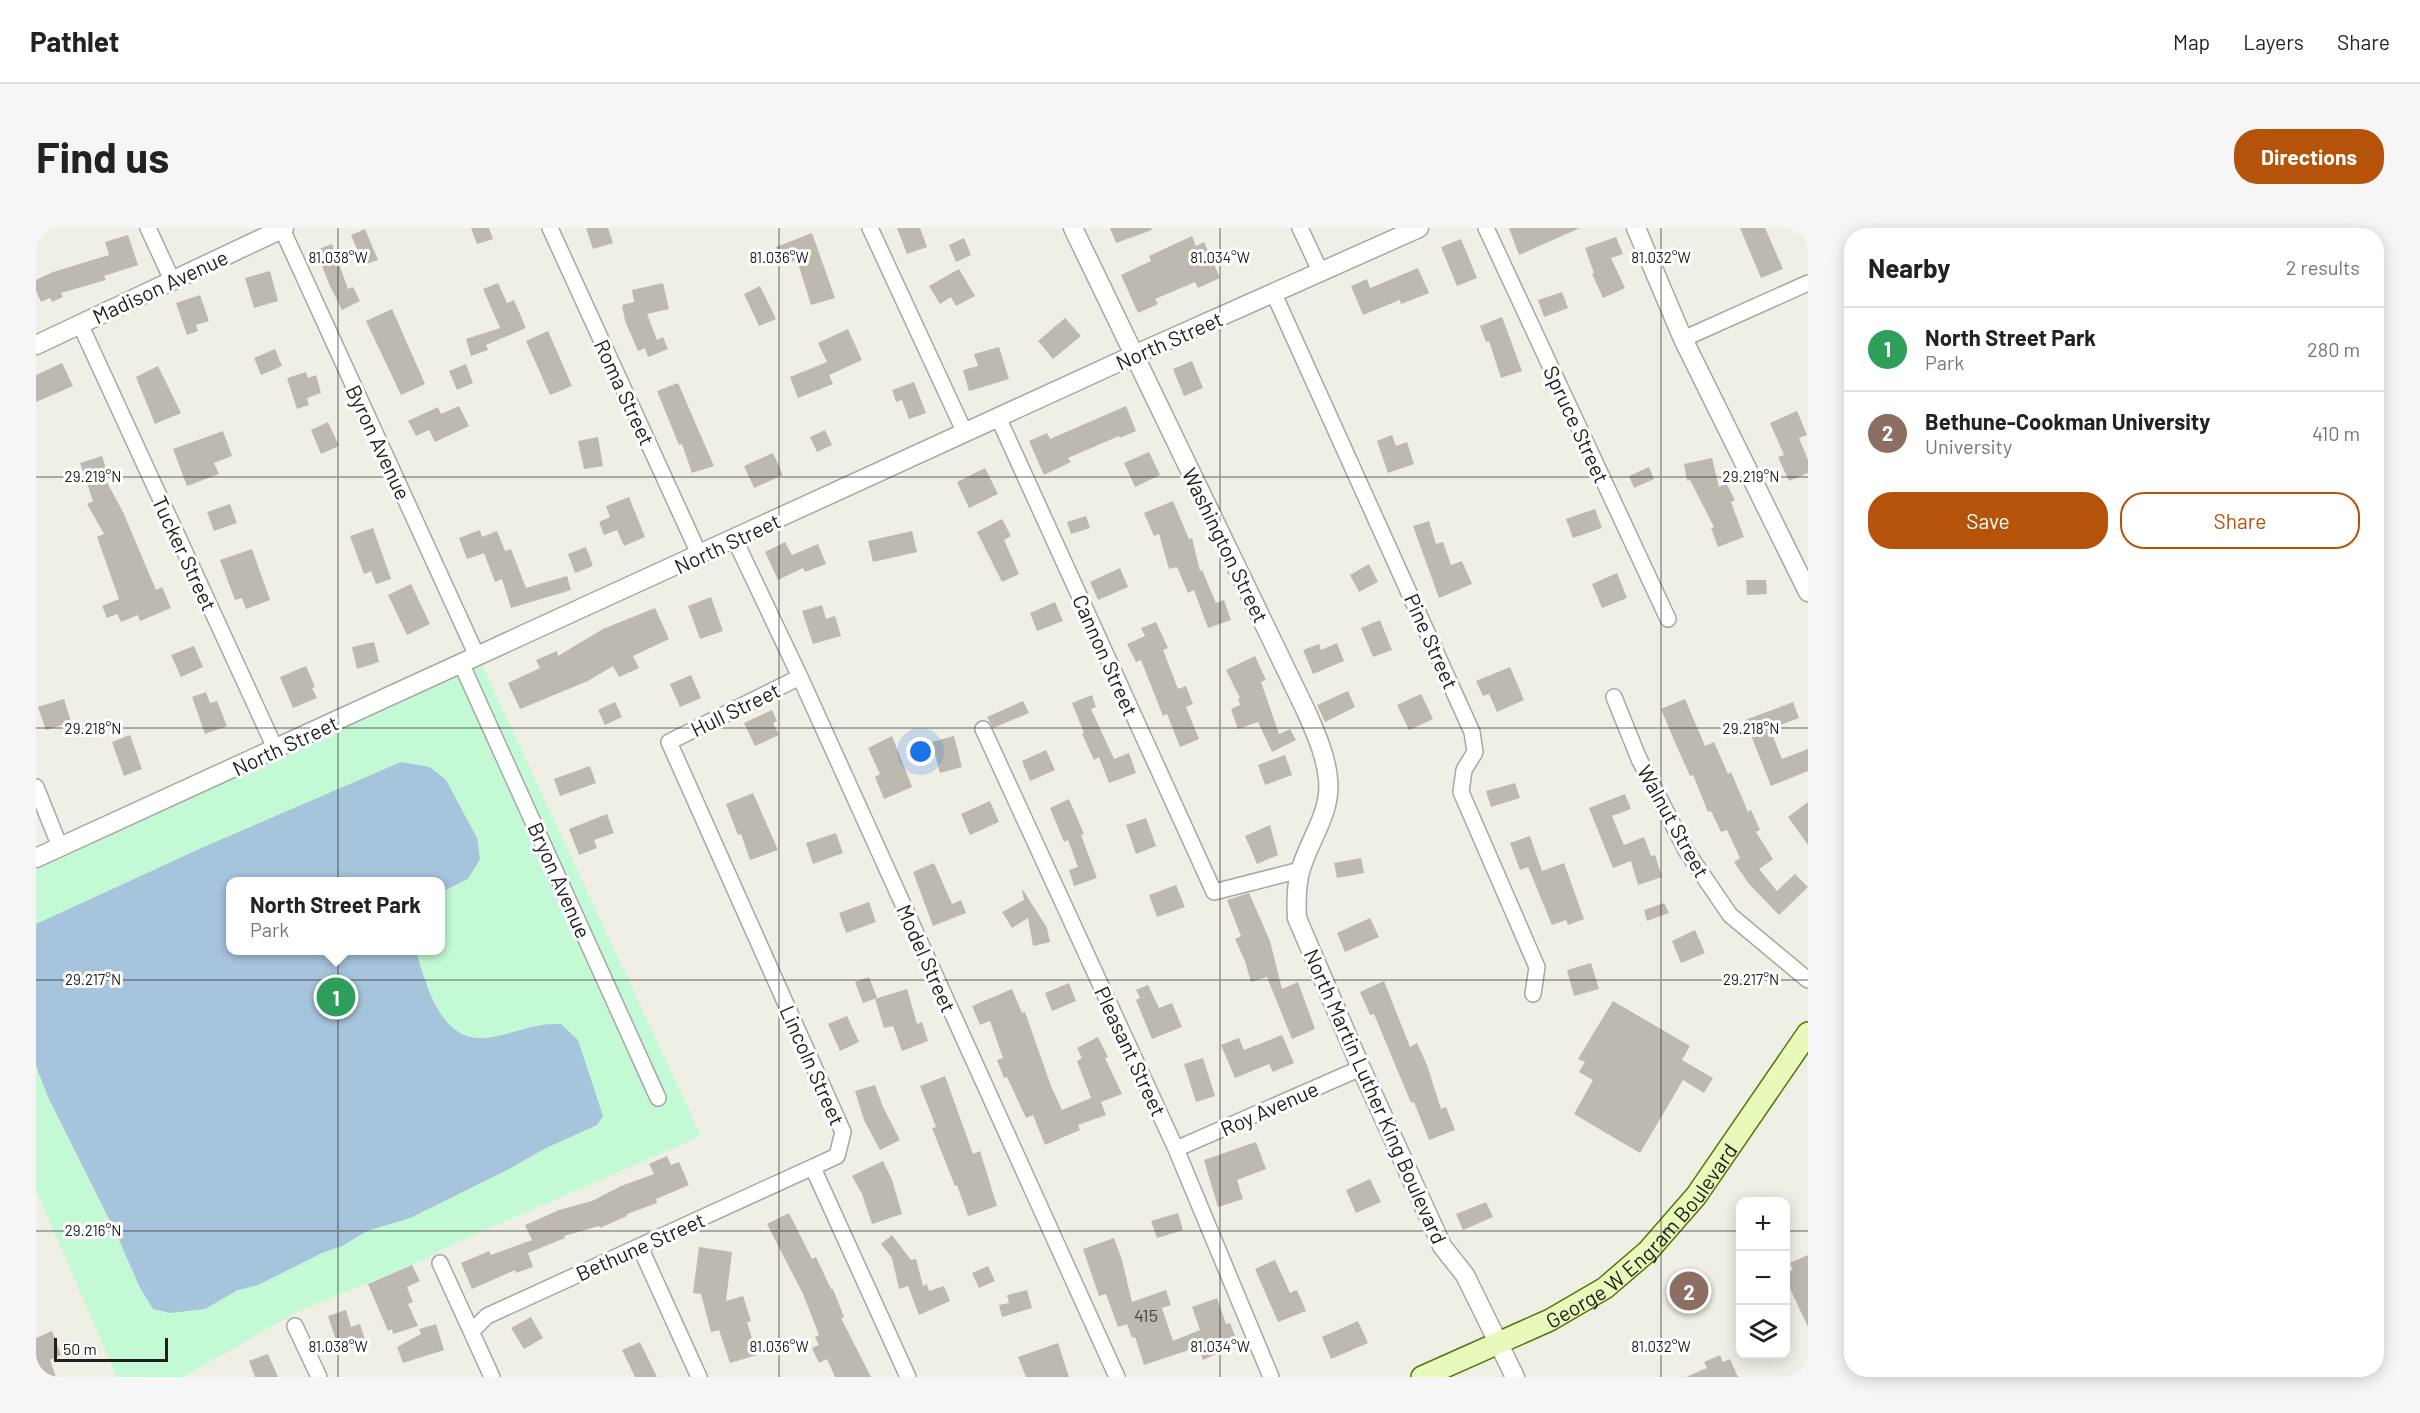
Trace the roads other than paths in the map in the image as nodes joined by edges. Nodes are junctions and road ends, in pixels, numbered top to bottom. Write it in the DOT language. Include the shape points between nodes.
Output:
graph roads {
  1 [pos="148,228"];
  2 [pos="550,228"];
  3 [pos="870,228"];
  4 [pos="1073,228"];
  5 [pos="1300,228"];
  6 [pos="1419,228"];
  7 [pos="1486,228"];
  8 [pos="1636,228"];
  9 [pos="283,229"];
  10 [pos="1321,273"];
  11 [pos="172,280"];
  12 [pos="1808,283"];
  13 [pos="1274,294"];
  14 [pos="80,324"];
  15 [pos="1683,339"];
  16 [pos="36,345"];
  17 [pos="1134,355"];
  18 [pos="998,417"];
  19 [pos="964,433"];
  20 [pos="735,540"];
  21 [pos="700,556"];
  22 [pos="1808,592"];
  23 [pos="1668,619"];
  24 [pos="469,659"];
  25 [pos="801,677"];
  26 [pos="1614,697"];
  27 [pos="983,729"];
  28 [pos="669,742"];
  29 [pos="276,750"];
  30 [pos="36,788"];
  31 [pos="60,847"];
  32 [pos="36,858"];
  33 [pos="1300,870"];
  34 [pos="1808,980"];
  35 [pos="1533,994"];
  36 [pos="1808,1033"];
  37 [pos="1361,1068"];
  38 [pos="658,1098"];
  39 [pos="1176,1149"];
  40 [pos="813,1168"];
  41 [pos="640,1246"];
  42 [pos="440,1263"];
  43 [pos="295,1326"];
  44 [pos="472,1331"];
  45 [pos="1499,1342"];
  46 [pos="319,1377"];
  47 [pos="492,1377"];
  48 [pos="699,1377"];
  49 [pos="908,1377"];
  50 [pos="1117,1377"];
  51 [pos="1271,1377"];
  52 [pos="1422,1377"];
  53 [pos="1515,1377"];
  1 -- 11 [label="street"];
  2 -- 21 [label="street, Roma Street"];
  3 -- 19 [label="street"];
  4 -- 17 [label="street, Washington Street"];
  5 -- 10 [label="street"];
  6 -- 10 [label="street, North Street"];
  7 -- 23 [label="street, Spruce Street"];
  8 -- 15 [label="street"];
  9 -- 11 [label="street, Madison Avenue"];
  9 -- 24 [label="street, Byron Avenue"];
  10 -- 13 [label="street, North Street"];
  11 -- 14 [label="street, Madison Avenue"];
  12 -- 15 [label="street"];
  13 -- 17 [label="street, North Street"];
  13 -- 35 [label="street, Pine Street" via="1472,732 1475,752 1464,770 1461,792 1537,967"];
  14 -- 16 [label="street, Madison Avenue"];
  14 -- 29 [label="street, Tucker Street"];
  15 -- 22 [label="street"];
  17 -- 18 [label="street, North Street"];
  17 -- 33 [label="street, Washington Street" via="1321,747 1329,781 1324,812"];
  18 -- 19 [label="street, North Street"];
  18 -- 33 [label="street, Cannon Street" via="1214,892"];
  19 -- 20 [label="street, North Street"];
  20 -- 21 [label="street, North Street"];
  20 -- 25 [label="street, Model Street"];
  21 -- 24 [label="street, North Street"];
  24 -- 29 [label="street, North Street"];
  24 -- 38 [label="street, Bryon Avenue"];
  25 -- 28 [label="street, Hull Street"];
  25 -- 50 [label="street, Model Street"];
  26 -- 34 [label="street, Walnut Street" via="1639,759 1686,852 1730,915"];
  27 -- 39 [label="street, Pleasant Street"];
  28 -- 40 [label="street, Lincoln Street" via="843,1132 837,1156"];
  29 -- 31 [label="street, North Street"];
  30 -- 31 [label="street"];
  31 -- 32 [label="street, North Street"];
  33 -- 37 [label="street, North Martin Luther King Boulevard" via="1295,896 1297,918"];
  36 -- 45 [label="main road, George W Engram Boulevard" via="1696,1196 1648,1251 1605,1288 1550,1320"];
  37 -- 39 [label="street, Roy Avenue"];
  37 -- 45 [label="street, North Martin Luther King Boulevard" via="1442,1246 1465,1275"];
  39 -- 51 [label="street, Pleasant Street"];
  40 -- 41 [label="street, Bethune Street"];
  40 -- 49 [label="street"];
  41 -- 44 [label="street, Bethune Street" via="487,1316"];
  41 -- 48 [label="street"];
  42 -- 44 [label="street"];
  43 -- 46 [label="street"];
  44 -- 47 [label="street"];
  45 -- 52 [label="main road, George W Engram Boulevard"];
  45 -- 53 [label="street, North Martin Luther King Boulevard"];
}
